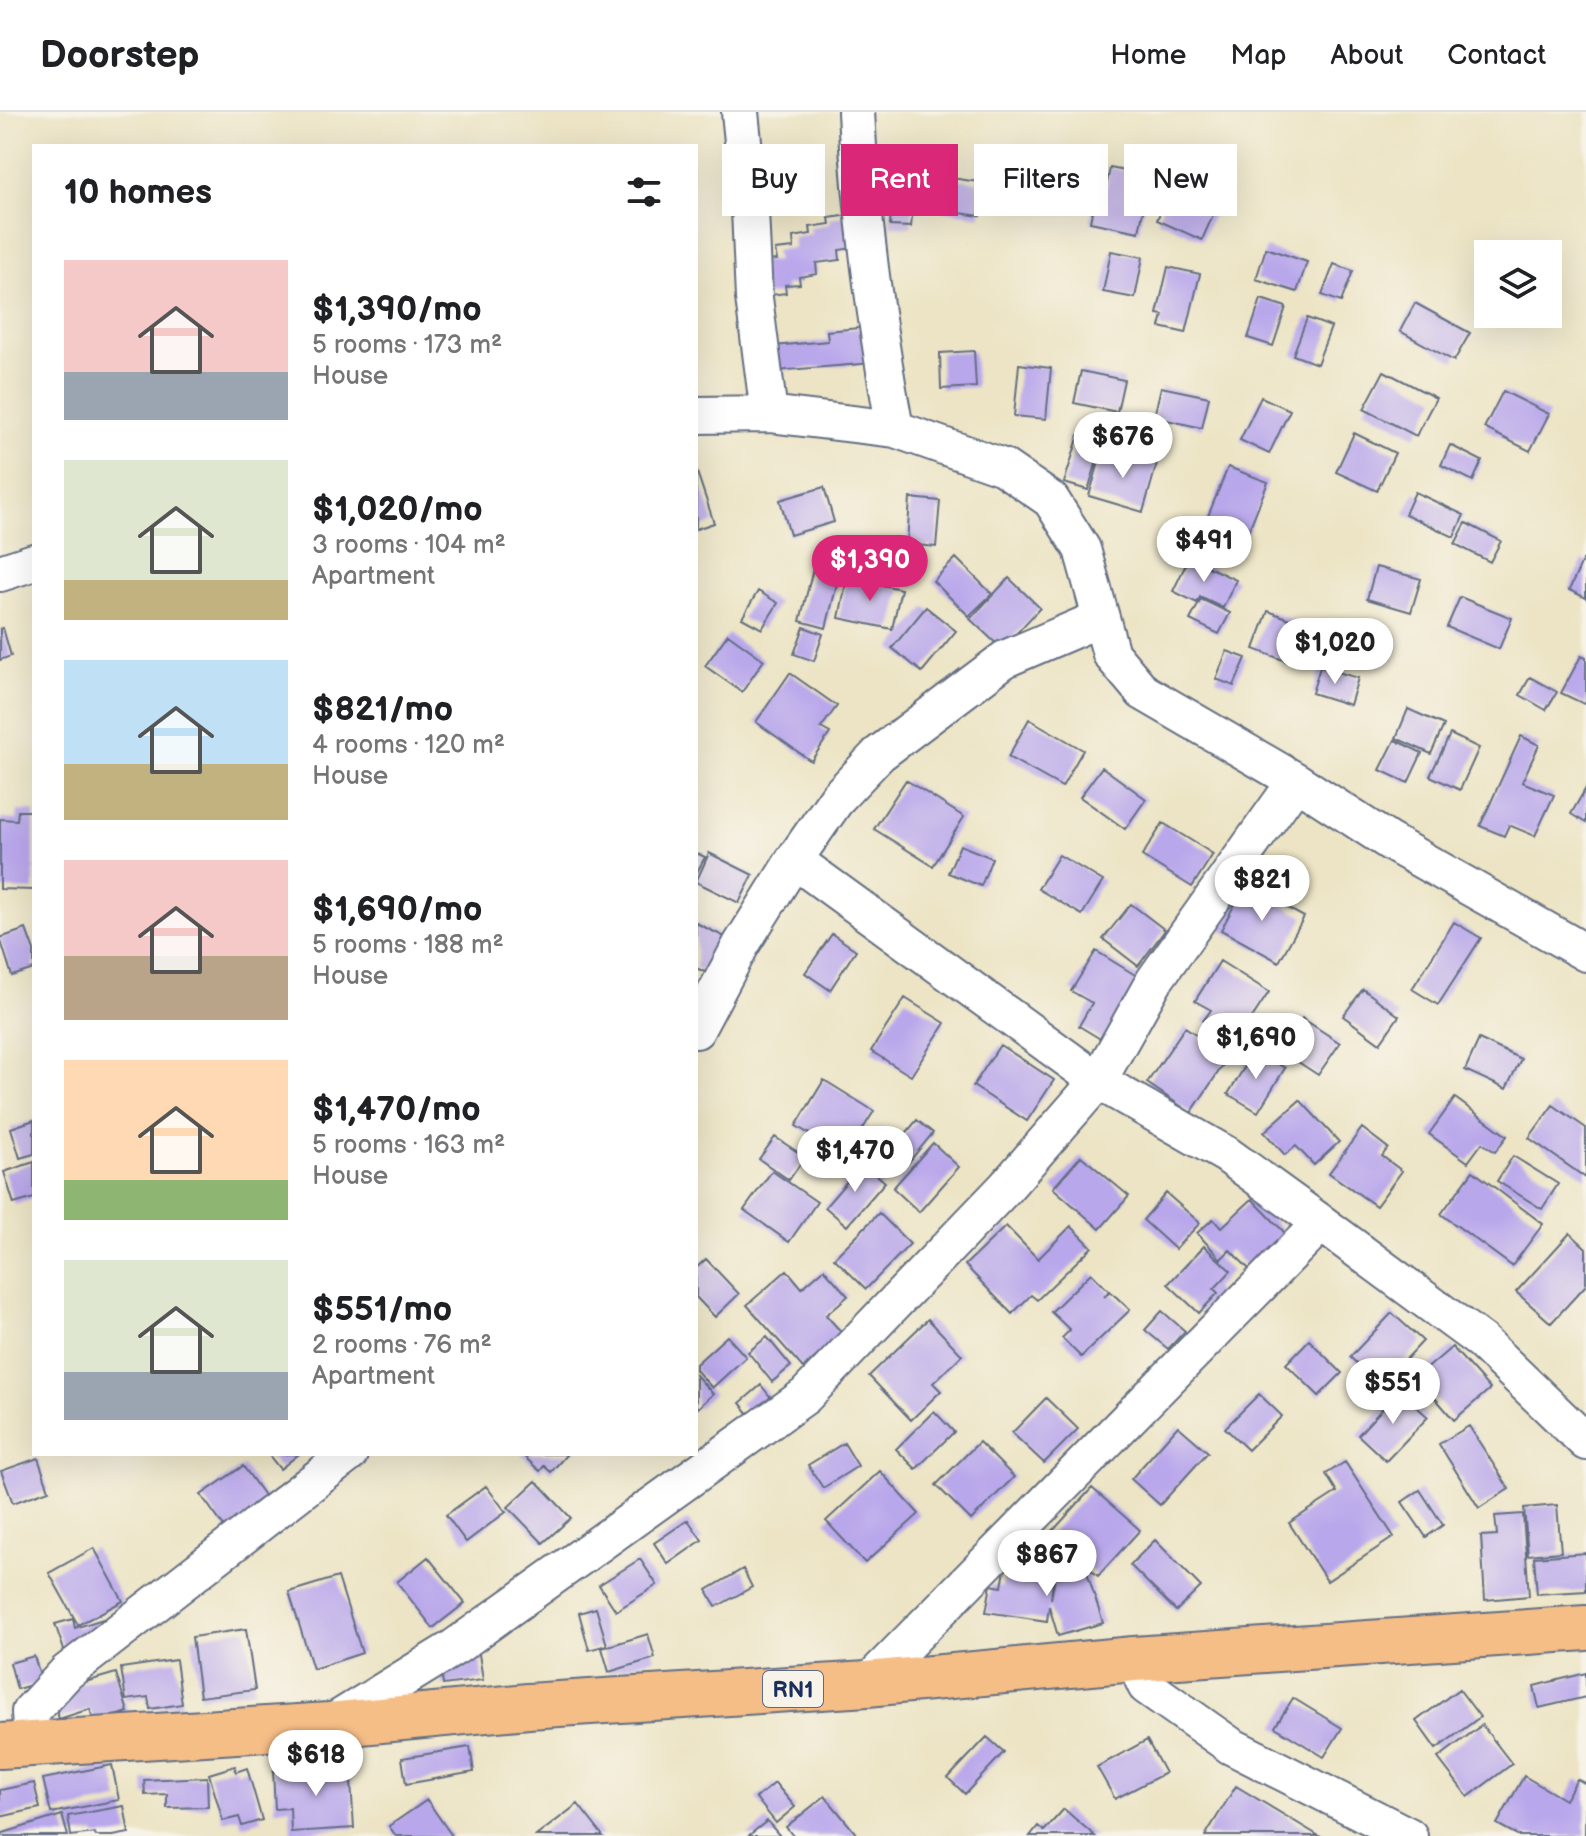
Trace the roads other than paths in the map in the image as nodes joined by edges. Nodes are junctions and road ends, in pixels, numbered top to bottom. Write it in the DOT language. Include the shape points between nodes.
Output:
graph roads {
  1 [pos="740,112"];
  2 [pos="856,112"];
  3 [pos="769,414"];
  4 [pos="698,415"];
  5 [pos="895,429"];
  6 [pos="32,563"];
  7 [pos="0,573"];
  8 [pos="1101,618"];
  9 [pos="1296,781"];
  10 [pos="794,860"];
  11 [pos="1586,953"];
  12 [pos="698,1026"];
  13 [pos="1098,1081"];
  14 [pos="1321,1223"];
  15 [pos="1586,1442"];
  16 [pos="346,1456"];
  17 [pos="1586,1628"];
  18 [pos="1134,1659"];
  19 [pos="867,1684"];
  20 [pos="329,1725"];
  21 [pos="16,1745"];
  22 [pos="1403,1835"];
  1 -- 3 [label="street"];
  2 -- 5 [label="street" via="878,336"];
  3 -- 4 [label="street"];
  3 -- 5 [label="street"];
  5 -- 8 [label="street" via="1003,467 1051,500 1082,549"];
  6 -- 7 [label="street"];
  8 -- 9 [label="street" via="1111,654 1143,692"];
  8 -- 10 [label="street" via="1005,659 879,754 838,797"];
  9 -- 11 [label="street" via="1390,842"];
  9 -- 13 [label="street" via="1154,981"];
  10 -- 12 [label="street"];
  10 -- 13 [label="street"];
  13 -- 14 [label="street" via="1227,1155"];
  13 -- 20 [label="street" via="1005,1188 805,1396 455,1647"];
  14 -- 15 [label="street" via="1481,1341"];
  14 -- 19 [label="street"];
  16 -- 21 [label="street" via="67,1672 30,1712"];
  17 -- 18 [label="highway, RN1"];
  18 -- 19 [label="highway, RN1"];
  18 -- 22 [label="street" via="1146,1686 1231,1746"];
  19 -- 20 [label="highway, RN1"];
  20 -- 21 [label="highway, RN1"];
}
